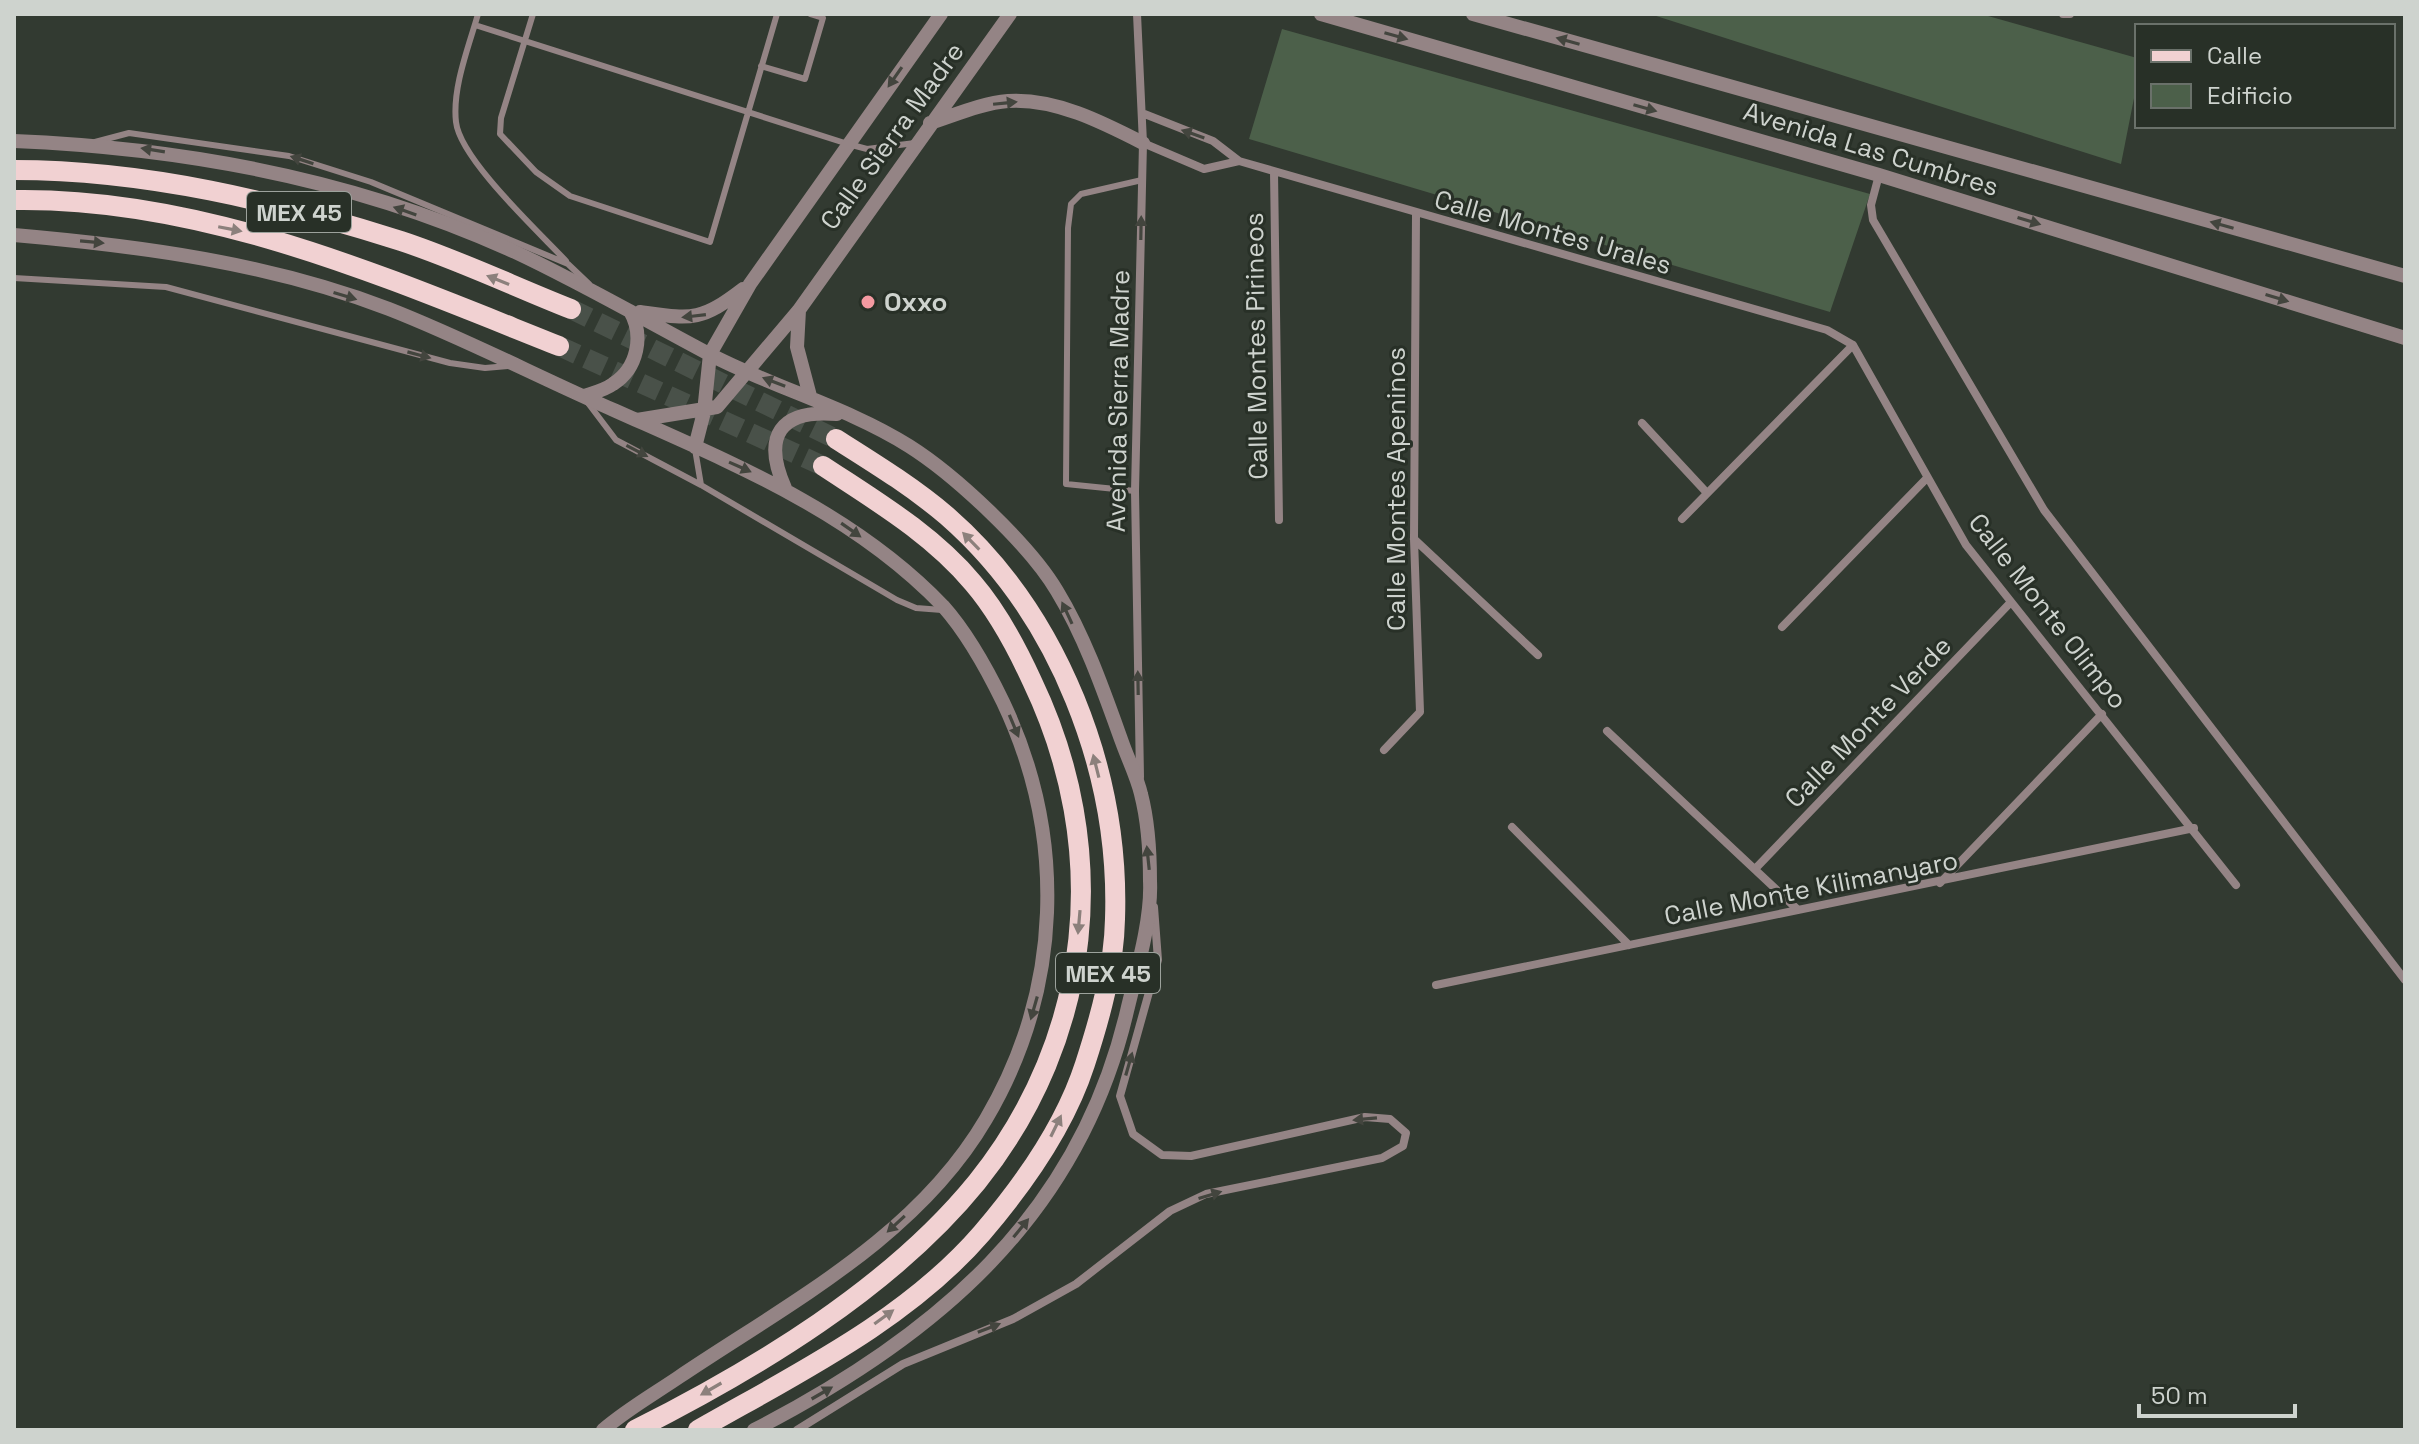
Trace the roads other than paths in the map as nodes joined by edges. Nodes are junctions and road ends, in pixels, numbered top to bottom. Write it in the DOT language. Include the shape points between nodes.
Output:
graph roads {
  1 [pos="478,14"];
  2 [pos="533,14"];
  3 [pos="777,14"];
  4 [pos="810,14"];
  5 [pos="1010,14"];
  6 [pos="1137,14"];
  7 [pos="1321,14"];
  8 [pos="1473,14"];
  9 [pos="934,18"];
  10 [pos="475,25"];
  11 [pos="524,41"];
  12 [pos="761,66"];
  13 [pos="748,112"];
  14 [pos="1142,113"];
  15 [pos="930,123"];
  16 [pos="14,141"];
  17 [pos="915,143"];
  18 [pos="1143,143"];
  19 [pos="87,144"];
  20 [pos="848,144"];
  21 [pos="1239,161"];
  22 [pos="14,170"];
  23 [pos="1274,172"];
  24 [pos="1879,175"];
  25 [pos="1142,180"];
  26 [pos="14,200"];
  27 [pos="1416,214"];
  28 [pos="14,235"];
  29 [pos="568,264"];
  30 [pos="2405,276"];
  31 [pos="14,278"];
  32 [pos="750,284"];
  33 [pos="600,295"];
  34 [pos="571,309"];
  35 [pos="799,310"];
  36 [pos="630,311"];
  37 [pos="2405,338"];
  38 [pos="1853,345"];
  39 [pos="559,346"];
  40 [pos="710,354"];
  41 [pos="514,366"];
  42 [pos="747,372"];
  43 [pos="584,396"];
  44 [pos="810,396"];
  45 [pos="704,412"];
  46 [pos="845,414"];
  47 [pos="637,420"];
  48 [pos="1642,423"];
  49 [pos="836,439"];
  50 [pos="695,447"];
  51 [pos="823,466"];
  52 [pos="1926,479"];
  53 [pos="701,485"];
  54 [pos="785,488"];
  55 [pos="1135,491"];
  56 [pos="1707,493"];
  57 [pos="1682,519"];
  58 [pos="1279,520"];
  59 [pos="1414,539"];
  60 [pos="2010,603"];
  61 [pos="946,610"];
  62 [pos="1782,627"];
  63 [pos="1538,655"];
  64 [pos="2102,714"];
  65 [pos="1607,731"];
  66 [pos="1384,750"];
  67 [pos="1140,789"];
  68 [pos="1512,827"];
  69 [pos="2194,828"];
  70 [pos="1755,869"];
  71 [pos="1940,883"];
  72 [pos="2236,885"];
  73 [pos="1151,887"];
  74 [pos="1797,909"];
  75 [pos="1629,945"];
  76 [pos="2405,980"];
  77 [pos="1436,985"];
  78 [pos="603,1430"];
  79 [pos="635,1430"];
  80 [pos="698,1430"];
  81 [pos="754,1430"];
  82 [pos="797,1430"];
  1 -- 10 [label="lane"];
  2 -- 11 [label="lane"];
  3 -- 12 [label="lane"];
  4 -- 12 [label="lane" via="823,18 805,79"];
  5 -- 15 [label="street, Calle Sierra Madre"];
  6 -- 14 [label="street, Avenida Sierra Madre"];
  7 -- 24 [label="street, Avenida Las Cumbres, one-way"];
  30 -- 8 [label="street, Avenida Las Cumbres, one-way"];
  9 -- 20 [label="street, Calle Sierra Madre, one-way"];
  10 -- 11 [label="lane"];
  10 -- 29 [label="lane" via="457,98 456,123 463,143"];
  11 -- 13 [label="lane"];
  11 -- 13 [label="lane" via="500,134 536,172 570,196 710,242"];
  12 -- 13 [label="lane"];
  13 -- 20 [label="lane"];
  14 -- 18 [label="street, Avenida Sierra Madre"];
  21 -- 14 [label="street, Calle Montes Urales, one-way" via="1213,141"];
  15 -- 17 [label="street, Calle Sierra Madre"];
  15 -- 18 [label="street, one-way" via="988,105 1030,102 1098,120"];
  16 -- 19 [label="street"];
  17 -- 20 [label="lane" via="867,149"];
  17 -- 35 [label="street, Calle Sierra Madre"];
  18 -- 21 [label="street, Calle Montes Urales" via="1204,169"];
  18 -- 25 [label="street, Avenida Sierra Madre"];
  29 -- 19 [label="lane, one-way" via="371,182 289,156 129,133"];
  33 -- 19 [label="street, one-way" via="510,250 274,171"];
  20 -- 32 [label="street, Calle Sierra Madre"];
  21 -- 23 [label="street, Calle Montes Urales"];
  34 -- 22 [label="main road, MEX 45, one-way" via="404,242 261,201 134,176"];
  23 -- 27 [label="street, Calle Montes Urales"];
  23 -- 58 [label="street, Calle Montes Pirineos"];
  24 -- 37 [label="street, Avenida Las Cumbres, one-way"];
  24 -- 76 [label="street" via="1873,220 2044,510"];
  55 -- 25 [label="street, Avenida Sierra Madre, one-way"];
  25 -- 55 [label="lane" via="1081,194 1071,204 1068,228 1066,484"];
  26 -- 39 [label="main road, MEX 45, one-way" via="141,211 241,231 350,263"];
  27 -- 38 [label="street, Calle Montes Urales" via="1827,330"];
  27 -- 59 [label="street, Calle Montes Apeninos"];
  28 -- 41 [label="street, one-way" via="119,244 240,264 387,308"];
  29 -- 33 [label="lane"];
  31 -- 41 [label="lane, one-way" via="166,287 450,363"];
  32 -- 36 [label="street, one-way" via="704,315 683,318"];
  32 -- 40 [label="street, Calle Sierra Madre"];
  33 -- 36 [label="street"];
  35 -- 42 [label="street, Calle Sierra Madre"];
  35 -- 44 [label="street" via="797,347"];
  36 -- 40 [label="street"];
  36 -- 43 [label="street" via="637,323 638,346 628,369 613,384"];
  38 -- 52 [label="street, Calle Monte Olimpo"];
  38 -- 56 [label="street"];
  40 -- 42 [label="street"];
  40 -- 45 [label="street"];
  41 -- 43 [label="street"];
  44 -- 42 [label="street, one-way"];
  42 -- 45 [label="street, Calle Sierra Madre" via="717,407"];
  43 -- 47 [label="street"];
  43 -- 53 [label="lane, one-way" via="616,440"];
  44 -- 46 [label="street"];
  45 -- 47 [label="street"];
  45 -- 50 [label="street"];
  46 -- 54 [label="street" via="807,411 791,419 775,442 774,463"];
  67 -- 46 [label="street, one-way" via="1104,692 1056,589 984,505 909,446"];
  47 -- 50 [label="street"];
  48 -- 56 [label="street"];
  80 -- 49 [label="main road, MEX 45, one-way" via="864,1332 914,1296 981,1235 1032,1168 1073,1091 1096,1027 1111,953 1115,886 1106,815 1087,731 1058,661 1024,604 948,517"];
  50 -- 53 [label="lane"];
  50 -- 54 [label="street, one-way"];
  51 -- 79 [label="main road, MEX 45, one-way" via="903,519 973,583 1013,641 1040,696 1063,756 1077,824 1081,915 1069,997 1052,1055 1028,1108 991,1164 940,1223 819,1321"];
  52 -- 60 [label="street, Calle Monte Olimpo"];
  52 -- 62 [label="street"];
  53 -- 61 [label="lane" via="897,600 916,608"];
  54 -- 61 [label="street, one-way" via="881,552"];
  67 -- 55 [label="street, Avenida Sierra Madre, one-way"];
  56 -- 57 [label="street"];
  59 -- 63 [label="street"];
  59 -- 66 [label="street, Calle Montes Apeninos" via="1420,712"];
  60 -- 64 [label="street, Calle Monte Olimpo"];
  60 -- 70 [label="street, Calle Monte Verde"];
  61 -- 78 [label="street, one-way" via="974,647 1016,729 1042,825 1047,941 1042,981 1016,1060 985,1122 946,1176 881,1238"];
  64 -- 69 [label="street, Calle Monte Olimpo"];
  64 -- 71 [label="street"];
  65 -- 70 [label="street"];
  73 -- 67 [label="street, one-way"];
  68 -- 75 [label="street"];
  69 -- 71 [label="street, Calle Monte Kilimanyaro"];
  69 -- 72 [label="street, Calle Monte Olimpo"];
  70 -- 74 [label="street"];
  71 -- 74 [label="street, Calle Monte Kilimanyaro"];
  81 -- 73 [label="street, one-way" via="838,1384 917,1330 963,1291 1025,1225 1079,1145 1114,1066"];
  82 -- 73 [label="street, one-way" via="903,1364 1013,1319 1076,1284 1170,1211 1206,1194 1382,1158 1403,1146 1406,1133 1390,1119 1365,1117 1191,1156 1162,1155 1133,1134 1120,1096 1158,960"];
  74 -- 75 [label="street, Calle Monte Kilimanyaro"];
  75 -- 77 [label="street, Calle Monte Kilimanyaro"];
}
